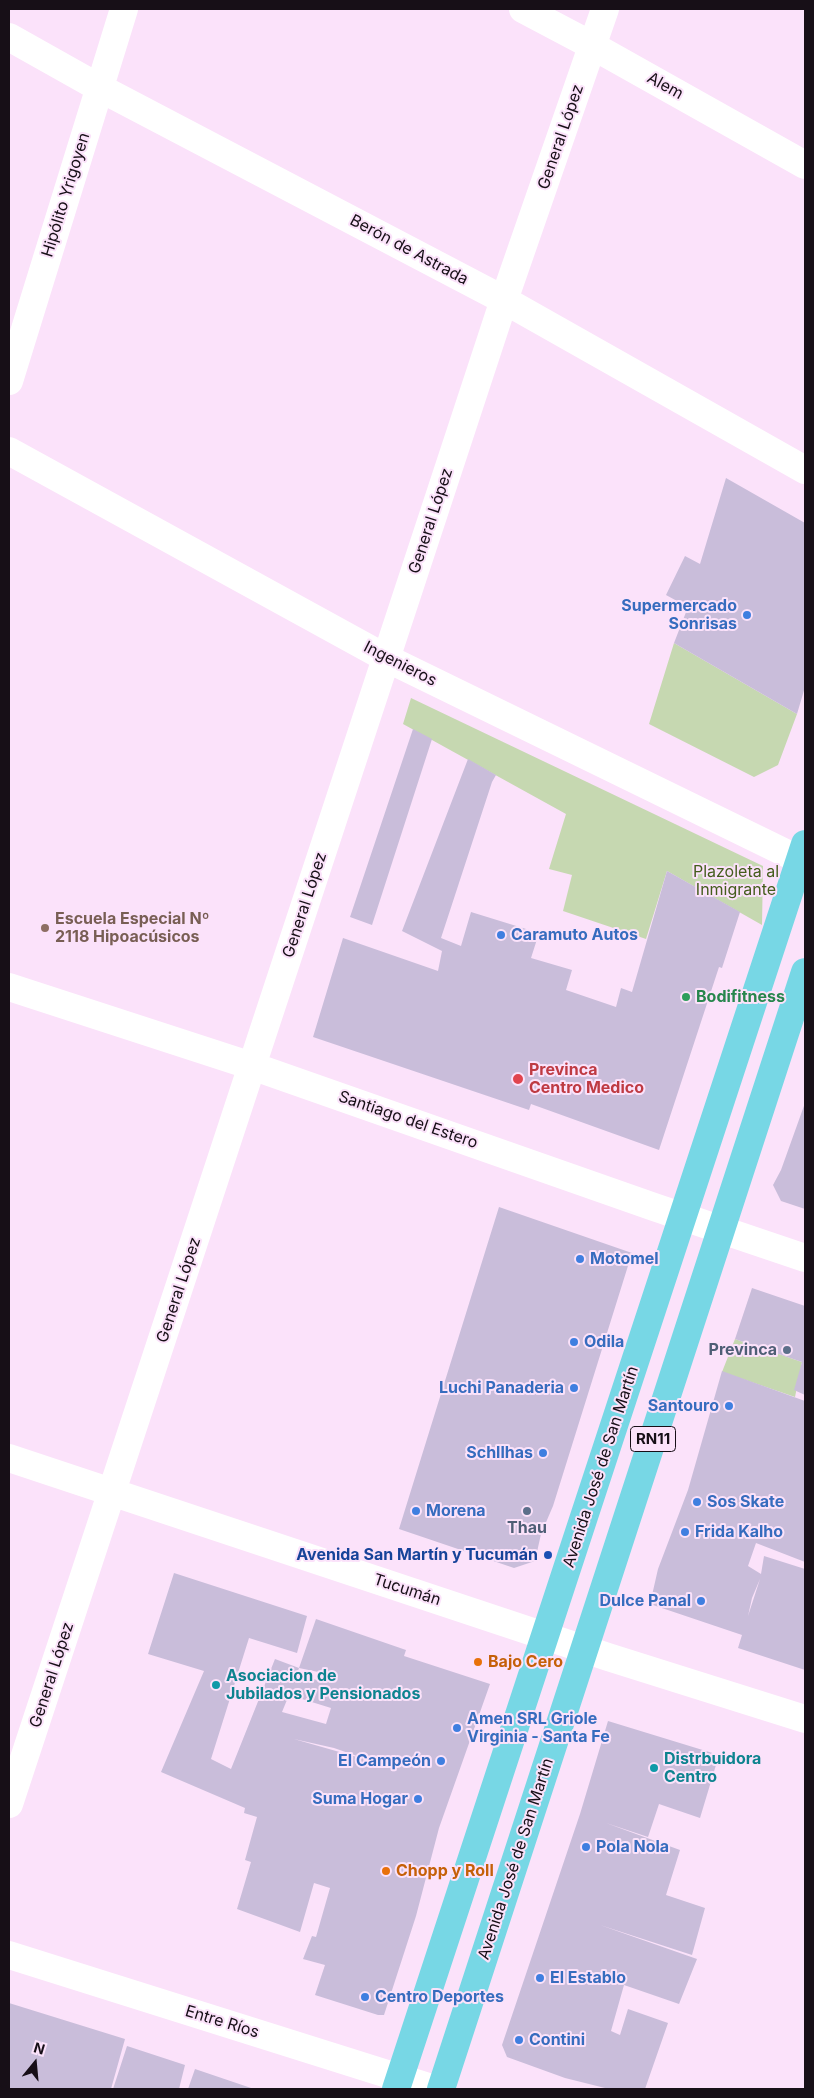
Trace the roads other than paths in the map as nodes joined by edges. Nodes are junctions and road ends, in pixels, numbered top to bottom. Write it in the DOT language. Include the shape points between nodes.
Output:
graph roads {
  1 [pos="124,9"];
  2 [pos="523,9"];
  3 [pos="605,9"];
  4 [pos="9,37"];
  5 [pos="594,46"];
  6 [pos="98,87"];
  7 [pos="805,165"];
  8 [pos="504,300"];
  9 [pos="9,381"];
  10 [pos="9,452"];
  11 [pos="805,470"];
  12 [pos="386,658"];
  13 [pos="803,852"];
  14 [pos="805,972"];
  15 [pos="9,987"];
  16 [pos="252,1066"];
  17 [pos="683,1217"];
  18 [pos="721,1230"];
  19 [pos="805,1258"];
  20 [pos="9,1458"];
  21 [pos="112,1493"];
  22 [pos="546,1635"];
  23 [pos="584,1649"];
  24 [pos="805,1719"];
  25 [pos="9,1804"];
  26 [pos="9,1954"];
  27 [pos="398,2084"];
  28 [pos="435,2089"];
  29 [pos="441,2089"];
  1 -- 6 [label="street, Hipólito Yrigoyen"];
  2 -- 5 [label="street, Alem"];
  3 -- 5 [label="street, General López"];
  4 -- 6 [label="street, Berón de Astrada"];
  5 -- 7 [label="street, Alem"];
  5 -- 8 [label="street, General López"];
  6 -- 8 [label="street, Berón de Astrada"];
  6 -- 9 [label="street, Hipólito Yrigoyen"];
  8 -- 11 [label="street, Berón de Astrada"];
  8 -- 12 [label="street, General López"];
  10 -- 12 [label="street, Ingenieros"];
  12 -- 13 [label="street, Ingenieros"];
  12 -- 16 [label="street, General López"];
  13 -- 17 [label="main road, Avenida José de San Martín / RN11"];
  14 -- 18 [label="main road, Avenida José de San Martín / RN11"];
  15 -- 16 [label="street, Santiago del Estero"];
  16 -- 17 [label="street, Santiago del Estero"];
  16 -- 21 [label="street, General López"];
  17 -- 18 [label="street, Santiago del Estero"];
  17 -- 22 [label="main road, Avenida José de San Martín / RN11"];
  18 -- 19 [label="street, Santiago del Estero"];
  18 -- 23 [label="main road, Avenida José de San Martín / RN11"];
  20 -- 21 [label="street, Tucumán"];
  21 -- 22 [label="street, Tucumán"];
  21 -- 25 [label="street, General López"];
  22 -- 23 [label="street, Tucumán"];
  22 -- 27 [label="main road, Avenida José de San Martín / RN11"];
  23 -- 24 [label="street, Tucumán"];
  23 -- 29 [label="main road, Avenida José de San Martín / RN11"];
  26 -- 27 [label="street, Entre Ríos"];
  27 -- 28 [label="street, Entre Ríos"];
}
